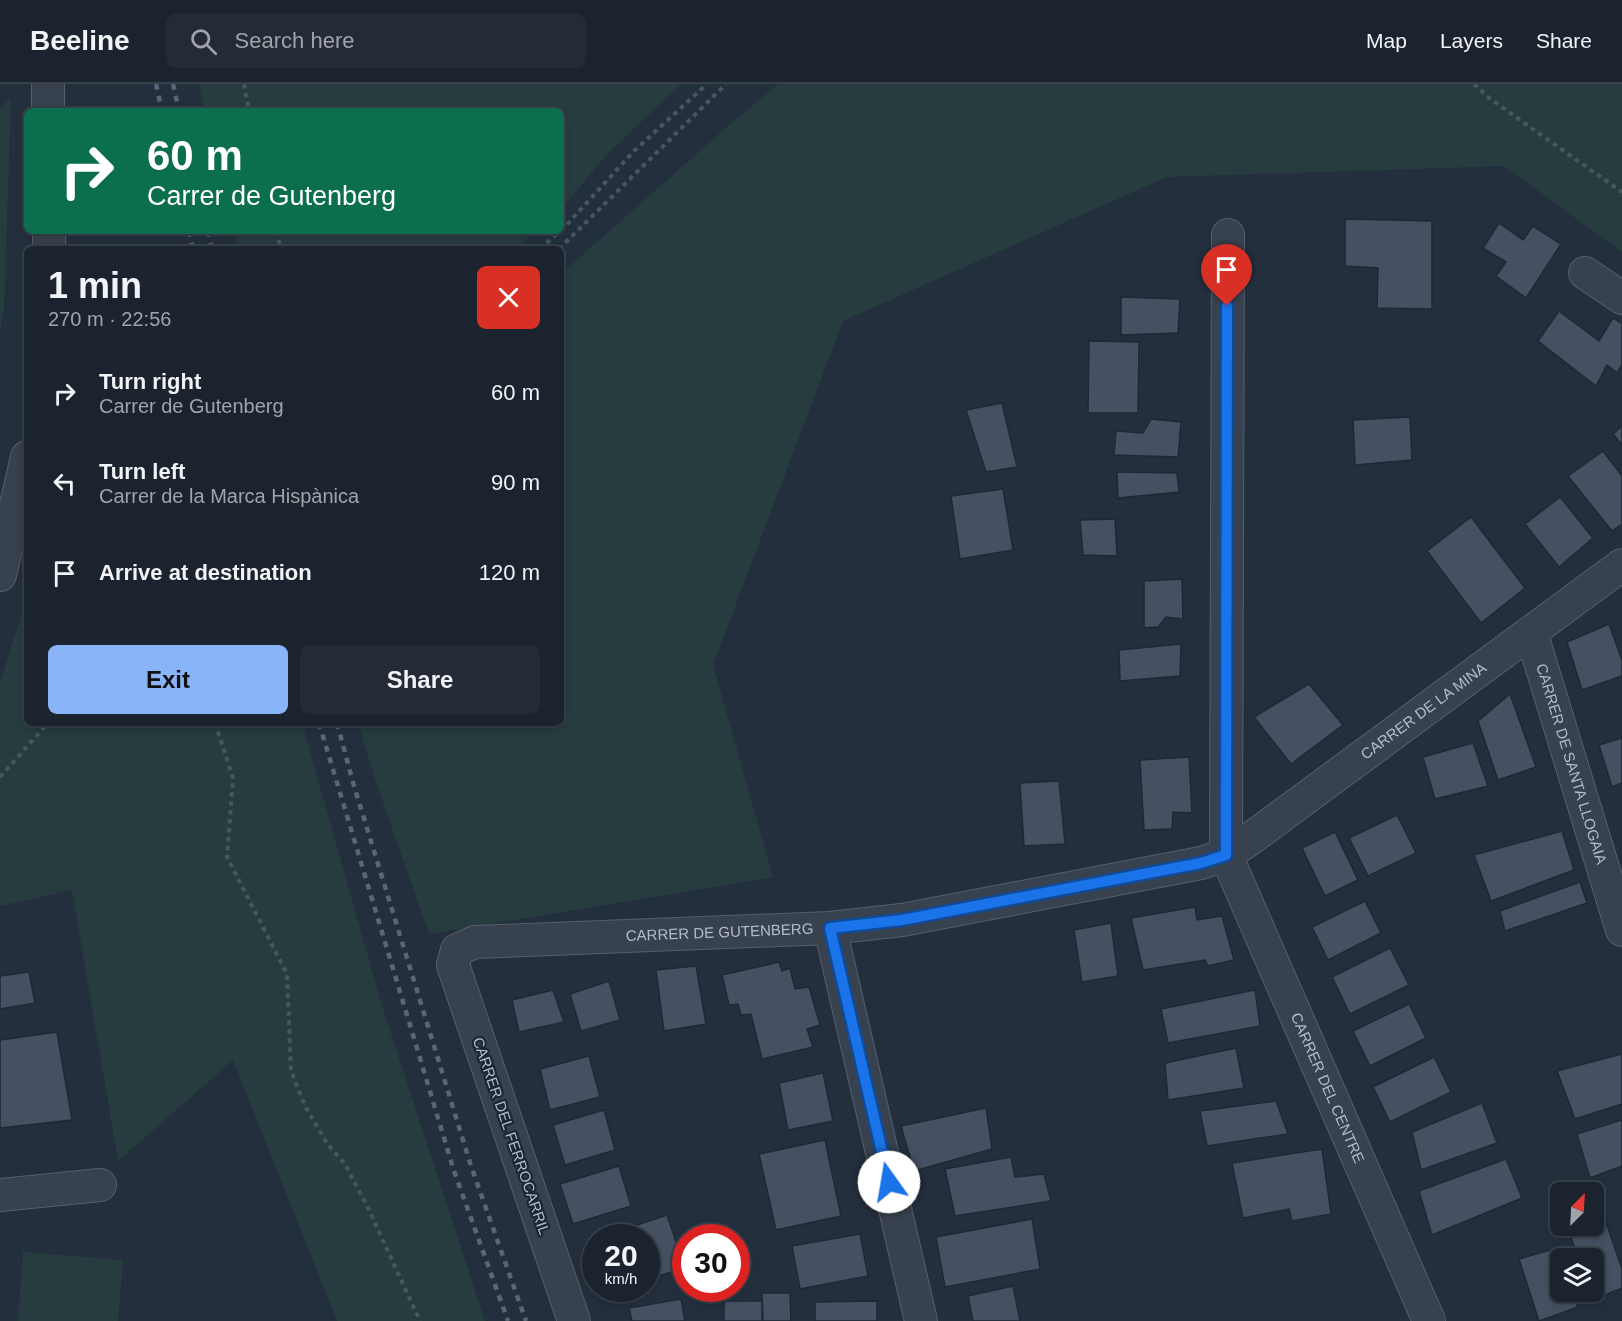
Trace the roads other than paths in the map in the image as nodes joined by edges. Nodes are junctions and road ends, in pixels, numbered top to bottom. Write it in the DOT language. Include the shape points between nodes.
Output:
graph roads {
  1 [pos="48,84"];
  2 [pos="48,108"];
  3 [pos="1228,235"];
  4 [pos="1585,273"];
  5 [pos="1622,298"];
  6 [pos="24,470"];
  7 [pos="1622,565"];
  8 [pos="0,575"];
  9 [pos="1531,632"];
  10 [pos="1226,855"];
  11 [pos="830,928"];
  12 [pos="1622,930"];
  13 [pos="458,951"];
  14 [pos="100,1185"];
  15 [pos="0,1195"];
  16 [pos="574,1321"];
  17 [pos="921,1321"];
  18 [pos="1429,1321"];
  1 -- 2 [label="street"];
  3 -- 10 [label="street"];
  4 -- 5 [label="street"];
  6 -- 8 [label="street"];
  7 -- 9 [label="street, CARRER DE LA MINA"];
  9 -- 10 [label="street, CARRER DE LA MINA"];
  9 -- 12 [label="street, CARRER DE SANTA LLOGAIA"];
  10 -- 11 [label="street, CARRER DE GUTENBERG" via="902,920"];
  10 -- 18 [label="street, CARRER DEL CENTRE"];
  11 -- 13 [label="street, CARRER DE GUTENBERG" via="475,942"];
  11 -- 17 [label="street"];
  13 -- 16 [label="street, CARRER DEL FERROCARRIL" via="453,966"];
  14 -- 15 [label="street"];
}
